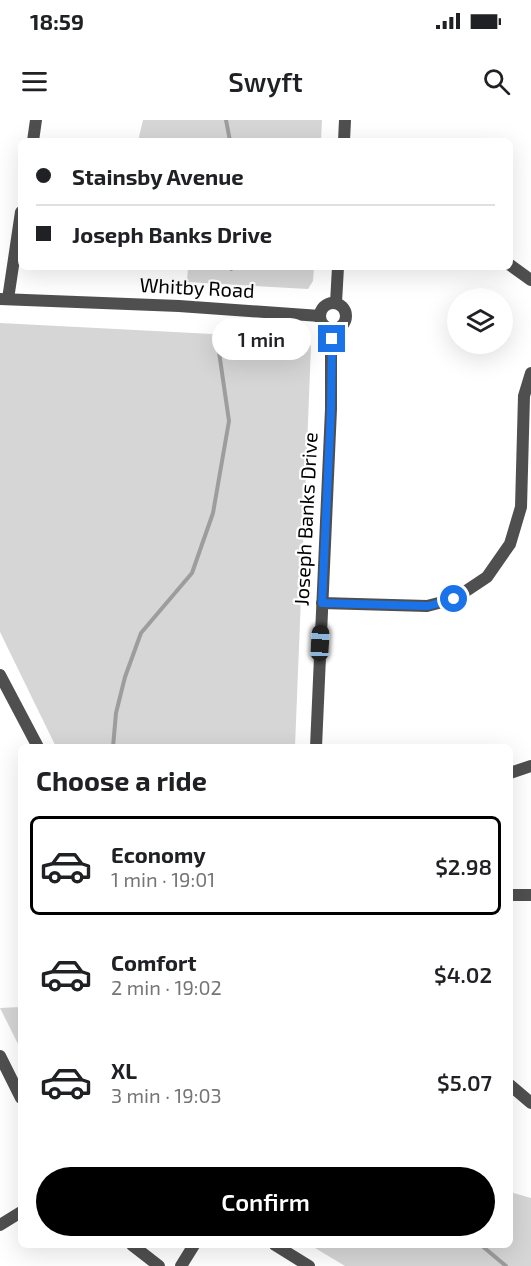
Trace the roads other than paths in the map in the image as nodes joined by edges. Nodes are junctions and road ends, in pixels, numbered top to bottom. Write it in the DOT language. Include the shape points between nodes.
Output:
graph roads {
  1 [pos="36,120"];
  2 [pos="345,120"];
  3 [pos="33,138"];
  4 [pos="344,138"];
  5 [pos="18,227"];
  6 [pos="513,267"];
  7 [pos="338,270"];
  8 [pos="531,280"];
  9 [pos="4,299"];
  10 [pos="336,303"];
  11 [pos="320,316"];
  12 [pos="331,329"];
  13 [pos="531,373"];
  14 [pos="322,603"];
  15 [pos="0,675"];
  16 [pos="36,744"];
  17 [pos="316,744"];
  18 [pos="531,766"];
  19 [pos="513,772"];
  20 [pos="513,895"];
  21 [pos="531,895"];
  22 [pos="0,1056"];
  23 [pos="513,1088"];
  24 [pos="18,1092"];
  25 [pos="531,1103"];
  26 [pos="18,1214"];
  27 [pos="0,1225"];
  28 [pos="136,1248"];
  29 [pos="192,1248"];
  30 [pos="280,1248"];
  31 [pos="159,1266"];
  32 [pos="181,1266"];
  33 [pos="309,1266"];
  1 -- 3 [label="street"];
  2 -- 4 [label="street"];
  5 -- 9 [label="street"];
  6 -- 8 [label="street"];
  7 -- 10 [label="street"];
  9 -- 11 [label="street, Whitby Road"];
  10 -- 11 [label="street" via="324,307"];
  10 -- 12 [label="street" via="344,309 346,318 342,326"];
  11 -- 12 [label="street" via="325,327"];
  12 -- 14 [label="street, Joseph Banks Drive"];
  13 -- 14 [label="street" via="524,396 521,507 510,544 487,576 454,599 428,606"];
  14 -- 17 [label="street, Joseph Banks Drive"];
  15 -- 16 [label="street"];
  18 -- 19 [label="street"];
  20 -- 21 [label="street"];
  22 -- 24 [label="street"];
  23 -- 25 [label="street"];
  26 -- 27 [label="street"];
  28 -- 31 [label="street"];
  29 -- 32 [label="street"];
  30 -- 33 [label="street"];
}
